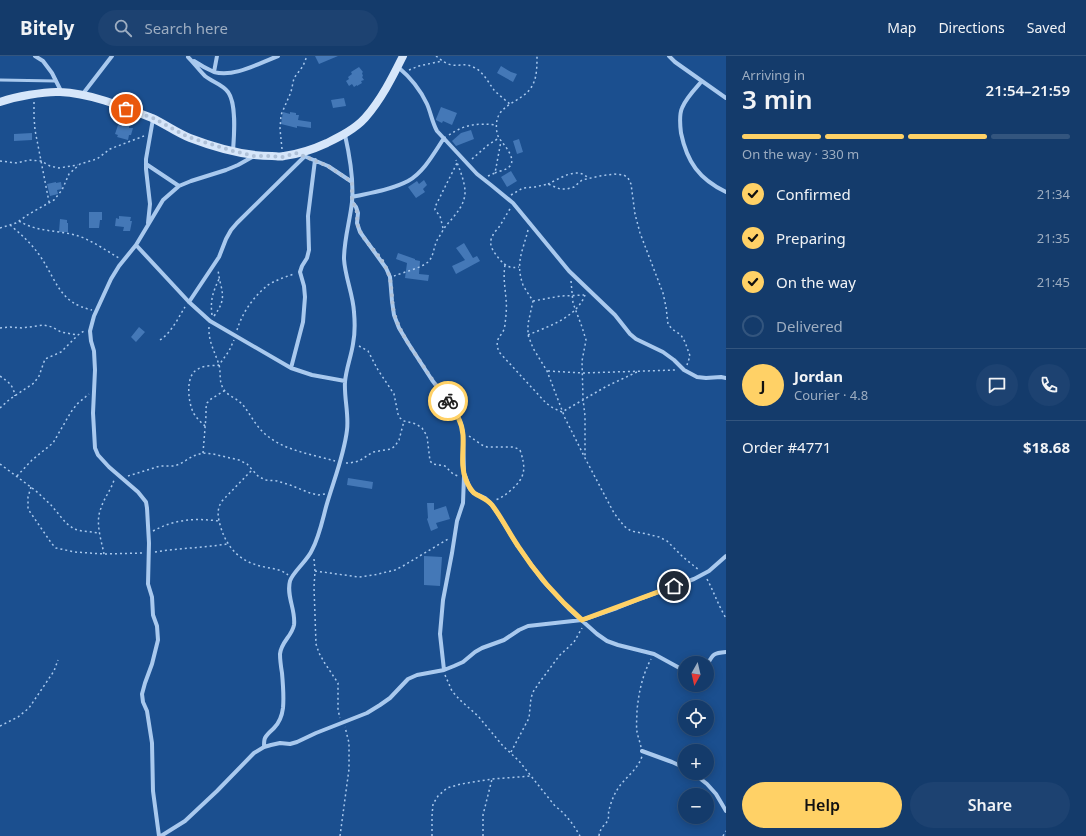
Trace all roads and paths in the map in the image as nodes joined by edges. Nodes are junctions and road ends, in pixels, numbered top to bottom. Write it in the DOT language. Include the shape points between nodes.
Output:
graph roads {
  1 [pos="35,56"];
  2 [pos="112,56"];
  3 [pos="188,56"];
  4 [pos="217,56"];
  5 [pos="278,56"];
  6 [pos="307,56"];
  7 [pos="403,56"];
  8 [pos="436,56"];
  9 [pos="537,56"];
  10 [pos="669,56"];
  11 [pos="44,58"];
  12 [pos="443,61"];
  13 [pos="400,69"];
  14 [pos="214,72"];
  15 [pos="0,80"];
  16 [pos="56,81"];
  17 [pos="702,81"];
  18 [pos="62,92"];
  19 [pos="34,94"];
  20 [pos="81,95"];
  21 [pos="726,98"];
  22 [pos="0,102"];
  23 [pos="510,104"];
  24 [pos="153,118"];
  25 [pos="496,125"];
  26 [pos="150,134"];
  27 [pos="345,135"];
  28 [pos="444,138"];
  29 [pos="500,139"];
  30 [pos="233,151"];
  31 [pos="296,153"];
  32 [pos="254,156"];
  33 [pos="283,157"];
  34 [pos="304,157"];
  35 [pos="455,157"];
  36 [pos="315,160"];
  37 [pos="0,161"];
  38 [pos="41,161"];
  39 [pos="467,162"];
  40 [pos="80,164"];
  41 [pos="146,164"];
  42 [pos="457,164"];
  43 [pos="495,173"];
  44 [pos="588,178"];
  45 [pos="483,179"];
  46 [pos="352,182"];
  47 [pos="548,184"];
  48 [pos="180,186"];
  49 [pos="726,192"];
  50 [pos="352,197"];
  51 [pos="506,198"];
  52 [pos="50,202"];
  53 [pos="352,202"];
  54 [pos="514,203"];
  55 [pos="19,221"];
  56 [pos="529,222"];
  57 [pos="10,225"];
  58 [pos="148,226"];
  59 [pos="0,228"];
  60 [pos="444,229"];
  61 [pos="136,245"];
  62 [pos="219,257"];
  63 [pos="123,260"];
  64 [pos="505,265"];
  65 [pos="519,267"];
  66 [pos="300,272"];
  67 [pos="569,272"];
  68 [pos="390,278"];
  69 [pos="219,279"];
  70 [pos="572,295"];
  71 [pos="533,301"];
  72 [pos="188,302"];
  73 [pos="576,309"];
  74 [pos="96,311"];
  75 [pos="210,321"];
  76 [pos="91,327"];
  77 [pos="0,328"];
  78 [pos="78,335"];
  79 [pos="235,336"];
  80 [pos="528,336"];
  81 [pos="160,340"];
  82 [pos="353,344"];
  83 [pos="219,365"];
  84 [pos="291,368"];
  85 [pos="684,370"];
  86 [pos="547,371"];
  87 [pos="638,371"];
  88 [pos="583,374"];
  89 [pos="0,376"];
  90 [pos="726,378"];
  91 [pos="345,381"];
  92 [pos="94,389"];
  93 [pos="224,391"];
  94 [pos="15,396"];
  95 [pos="583,399"];
  96 [pos="0,408"];
  97 [pos="562,412"];
  98 [pos="404,421"];
  99 [pos="205,426"];
  100 [pos="463,433"];
  101 [pos="203,454"];
  102 [pos="585,458"];
  103 [pos="340,462"];
  104 [pos="0,464"];
  105 [pos="252,470"];
  106 [pos="116,474"];
  107 [pos="464,474"];
  108 [pos="17,476"];
  109 [pos="121,478"];
  110 [pos="464,479"];
  111 [pos="31,487"];
  112 [pos="331,492"];
  113 [pos="489,501"];
  114 [pos="219,521"];
  115 [pos="100,533"];
  116 [pos="149,533"];
  117 [pos="455,535"];
  118 [pos="227,544"];
  119 [pos="312,552"];
  120 [pos="149,553"];
  121 [pos="104,554"];
  122 [pos="726,556"];
  123 [pos="315,571"];
  124 [pos="704,574"];
  125 [pos="290,578"];
  126 [pos="726,618"];
  127 [pos="583,622"];
  128 [pos="726,652"];
  129 [pos="654,654"];
  130 [pos="712,656"];
  131 [pos="58,660"];
  132 [pos="678,667"];
  133 [pos="444,670"];
  134 [pos="343,723"];
  135 [pos="0,726"];
  136 [pos="264,747"];
  137 [pos="642,751"];
  138 [pos="511,753"];
  139 [pos="678,765"];
  140 [pos="531,776"];
  141 [pos="492,779"];
  142 [pos="702,780"];
  143 [pos="726,811"];
  144 [pos="726,831"];
  145 [pos="160,836"];
  146 [pos="340,836"];
  147 [pos="432,836"];
  148 [pos="483,836"];
  149 [pos="580,836"];
  150 [pos="599,836"];
  151 [pos="723,836"];
  1 -- 11 [label="street"];
  2 -- 20 [label="street"];
  3 -- 14 [label="street"];
  3 -- 30 [label="street" via="206,76 229,93 235,130"];
  4 -- 14 [label="street"];
  5 -- 14 [label="street" via="238,72"];
  6 -- 33 [label="path" via="294,78 281,115 280,140"];
  7 -- 13 [label="street"];
  8 -- 12 [label="path"];
  9 -- 23 [label="path" via="537,69 532,86"];
  10 -- 17 [label="street"];
  11 -- 16 [label="street"];
  12 -- 13 [label="path"];
  12 -- 23 [label="path" via="450,65 469,65 475,68"];
  13 -- 27 [label="street" via="364,119"];
  13 -- 28 [label="street" via="419,89 432,124"];
  15 -- 16 [label="lane"];
  16 -- 18 [label="street"];
  17 -- 21 [label="street"];
  17 -- 49 [label="street" via="681,109 683,145 698,172"];
  18 -- 19 [label="street"];
  18 -- 20 [label="street"];
  19 -- 22 [label="street"];
  19 -- 38 [label="path" via="34,117"];
  20 -- 24 [label="street" via="101,99"];
  23 -- 25 [label="path" via="498,115"];
  24 -- 26 [label="street"];
  24 -- 30 [label="street" via="188,137"];
  25 -- 28 [label="path" via="469,125"];
  25 -- 29 [label="path"];
  26 -- 40 [label="path" via="110,149 97,159"];
  26 -- 41 [label="street"];
  27 -- 31 [label="street" via="314,149"];
  27 -- 46 [label="street"];
  28 -- 39 [label="street"];
  28 -- 50 [label="street" via="427,163 409,180"];
  29 -- 39 [label="path"];
  29 -- 43 [label="path"];
  29 -- 43 [label="path" via="511,156 512,164"];
  30 -- 32 [label="street"];
  31 -- 33 [label="street"];
  31 -- 34 [label="street"];
  32 -- 33 [label="street"];
  32 -- 48 [label="street" via="226,170"];
  34 -- 36 [label="street"];
  34 -- 62 [label="street" via="231,230"];
  35 -- 42 [label="path"];
  36 -- 46 [label="street"];
  36 -- 66 [label="street" via="308,216 310,250"];
  37 -- 38 [label="path"];
  38 -- 40 [label="path" via="59,168"];
  38 -- 52 [label="path"];
  39 -- 45 [label="street"];
  40 -- 52 [label="path" via="69,174 60,193"];
  41 -- 48 [label="street"];
  41 -- 58 [label="street" via="150,204"];
  42 -- 60 [label="path" via="463,178 464,198"];
  42 -- 60 [label="path" via="435,207"];
  43 -- 45 [label="path"];
  44 -- 47 [label="path" via="577,172"];
  44 -- 47 [label="path" via="567,189"];
  44 -- 85 [label="path" via="614,174 628,178 640,233 663,293 668,324 681,335 688,349 690,356"];
  45 -- 51 [label="street"];
  46 -- 50 [label="street"];
  47 -- 51 [label="path" via="523,188"];
  48 -- 58 [label="street" via="163,200"];
  50 -- 53 [label="street"];
  51 -- 54 [label="street"];
  52 -- 55 [label="path"];
  53 -- 68 [label="street" via="358,213 357,223 360,232 381,260"];
  53 -- 82 [label="street" via="344,259 354,312"];
  54 -- 56 [label="street"];
  54 -- 64 [label="path" via="490,241 492,250"];
  55 -- 57 [label="path"];
  55 -- 63 [label="path" via="40,230 78,236"];
  56 -- 65 [label="path"];
  56 -- 67 [label="street"];
  57 -- 59 [label="path"];
  57 -- 74 [label="path" via="44,262 64,295 72,303"];
  58 -- 61 [label="street"];
  60 -- 68 [label="path" via="428,262"];
  61 -- 63 [label="street"];
  61 -- 72 [label="street"];
  62 -- 69 [label="path"];
  62 -- 72 [label="street"];
  63 -- 74 [label="street"];
  64 -- 65 [label="path"];
  64 -- 97 [label="path" via="505,326 497,338 499,352 546,403"];
  65 -- 71 [label="path" via="524,286"];
  66 -- 79 [label="path" via="276,280 260,292 244,314"];
  66 -- 84 [label="street" via="304,286 305,308"];
  67 -- 70 [label="path"];
  67 -- 85 [label="street" via="615,315 636,340 663,352"];
  68 -- 100 [label="street" via="394,315 400,328 432,380 456,412"];
  69 -- 69 [label="path" via="212,294 212,318 221,307 223,299"];
  70 -- 71 [label="path"];
  70 -- 73 [label="path"];
  70 -- 73 [label="path" via="585,295"];
  71 -- 80 [label="path"];
  72 -- 75 [label="street"];
  72 -- 81 [label="path" via="170,332"];
  73 -- 80 [label="path" via="558,322"];
  73 -- 88 [label="path" via="586,340 582,361"];
  74 -- 76 [label="street"];
  75 -- 79 [label="street"];
  75 -- 83 [label="path" via="209,338"];
  76 -- 78 [label="path"];
  76 -- 92 [label="street"];
  77 -- 78 [label="path" via="44,325"];
  78 -- 94 [label="path" via="61,352 45,359 34,383"];
  79 -- 83 [label="path"];
  79 -- 84 [label="street"];
  80 -- 86 [label="path"];
  82 -- 91 [label="street"];
  82 -- 98 [label="path" via="368,352 394,394 398,414"];
  83 -- 93 [label="path"];
  83 -- 99 [label="path" via="198,368 192,373 189,384 193,413"];
  84 -- 91 [label="street"];
  85 -- 87 [label="path"];
  85 -- 90 [label="street" via="706,378"];
  86 -- 88 [label="path"];
  86 -- 97 [label="path"];
  87 -- 88 [label="path"];
  87 -- 95 [label="path"];
  88 -- 95 [label="path"];
  89 -- 94 [label="path" via="10,383"];
  91 -- 103 [label="street" via="347,429"];
  92 -- 106 [label="street" via="96,448"];
  92 -- 108 [label="path" via="77,404 52,443"];
  93 -- 99 [label="path" via="208,402"];
  93 -- 103 [label="path" via="241,403 261,430 279,444"];
  94 -- 96 [label="path"];
  95 -- 97 [label="path"];
  95 -- 102 [label="path"];
  97 -- 102 [label="path"];
  98 -- 103 [label="path" via="399,440 391,449 373,452 359,462"];
  98 -- 110 [label="path" via="422,428 427,436 430,460 433,464 445,466 453,474"];
  99 -- 101 [label="path"];
  100 -- 107 [label="street"];
  100 -- 113 [label="path" via="487,447 514,447 520,450 523,458 523,477 507,494"];
  101 -- 105 [label="path" via="239,460"];
  101 -- 109 [label="path" via="174,466 160,466"];
  102 -- 124 [label="path" via="624,526 631,531 667,542"];
  103 -- 112 [label="street"];
  104 -- 108 [label="path"];
  105 -- 112 [label="path" via="265,480 277,481 310,493"];
  105 -- 114 [label="path" via="218,507"];
  106 -- 109 [label="street"];
  106 -- 115 [label="path" via="112,488 100,509"];
  107 -- 110 [label="street"];
  107 -- 113 [label="street" via="474,493"];
  108 -- 111 [label="path"];
  109 -- 116 [label="street" via="146,502"];
  110 -- 117 [label="street" via="463,503"];
  111 -- 115 [label="path" via="74,529"];
  111 -- 121 [label="path" via="28,509 56,548"];
  112 -- 119 [label="street"];
  113 -- 127 [label="street" via="543,581"];
  114 -- 116 [label="path" via="176,521"];
  114 -- 118 [label="path"];
  115 -- 121 [label="path"];
  116 -- 120 [label="street"];
  117 -- 123 [label="path" via="390,572 359,577"];
  117 -- 133 [label="street" via="441,621"];
  118 -- 120 [label="path"];
  118 -- 125 [label="path" via="243,560 276,569"];
  119 -- 123 [label="path"];
  119 -- 125 [label="street"];
  120 -- 121 [label="path"];
  120 -- 145 [label="street" via="148,584 158,640 142,698 151,728 153,791"];
  122 -- 124 [label="street"];
  123 -- 134 [label="path" via="316,644 338,683 338,710"];
  124 -- 126 [label="path"];
  124 -- 127 [label="street"];
  125 -- 136 [label="street" via="288,586 294,626 280,654 283,706 281,718 266,737"];
  127 -- 129 [label="street" via="607,641"];
  127 -- 133 [label="street" via="528,626"];
  127 -- 138 [label="path" via="577,638 559,656 533,692 530,698 529,718"];
  128 -- 130 [label="street" via="714,653"];
  129 -- 132 [label="street"];
  129 -- 137 [label="path" via="640,687 637,731"];
  131 -- 135 [label="path" via="54,671 29,708"];
  133 -- 134 [label="street" via="408,679 380,706"];
  133 -- 138 [label="path" via="452,691"];
  134 -- 136 [label="street" via="297,742"];
  134 -- 146 [label="path" via="349,743 349,769"];
  136 -- 145 [label="street" via="254,752 218,791 185,821"];
  137 -- 139 [label="street"];
  137 -- 150 [label="path" via="639,763 613,798 607,821"];
  138 -- 140 [label="path"];
  140 -- 141 [label="path"];
  140 -- 149 [label="path" via="555,806 569,818"];
  141 -- 147 [label="path" via="447,788 438,796 432,816"];
  141 -- 148 [label="path" via="483,815"];
  142 -- 143 [label="street" via="716,794"];
  144 -- 151 [label="path"];
}
